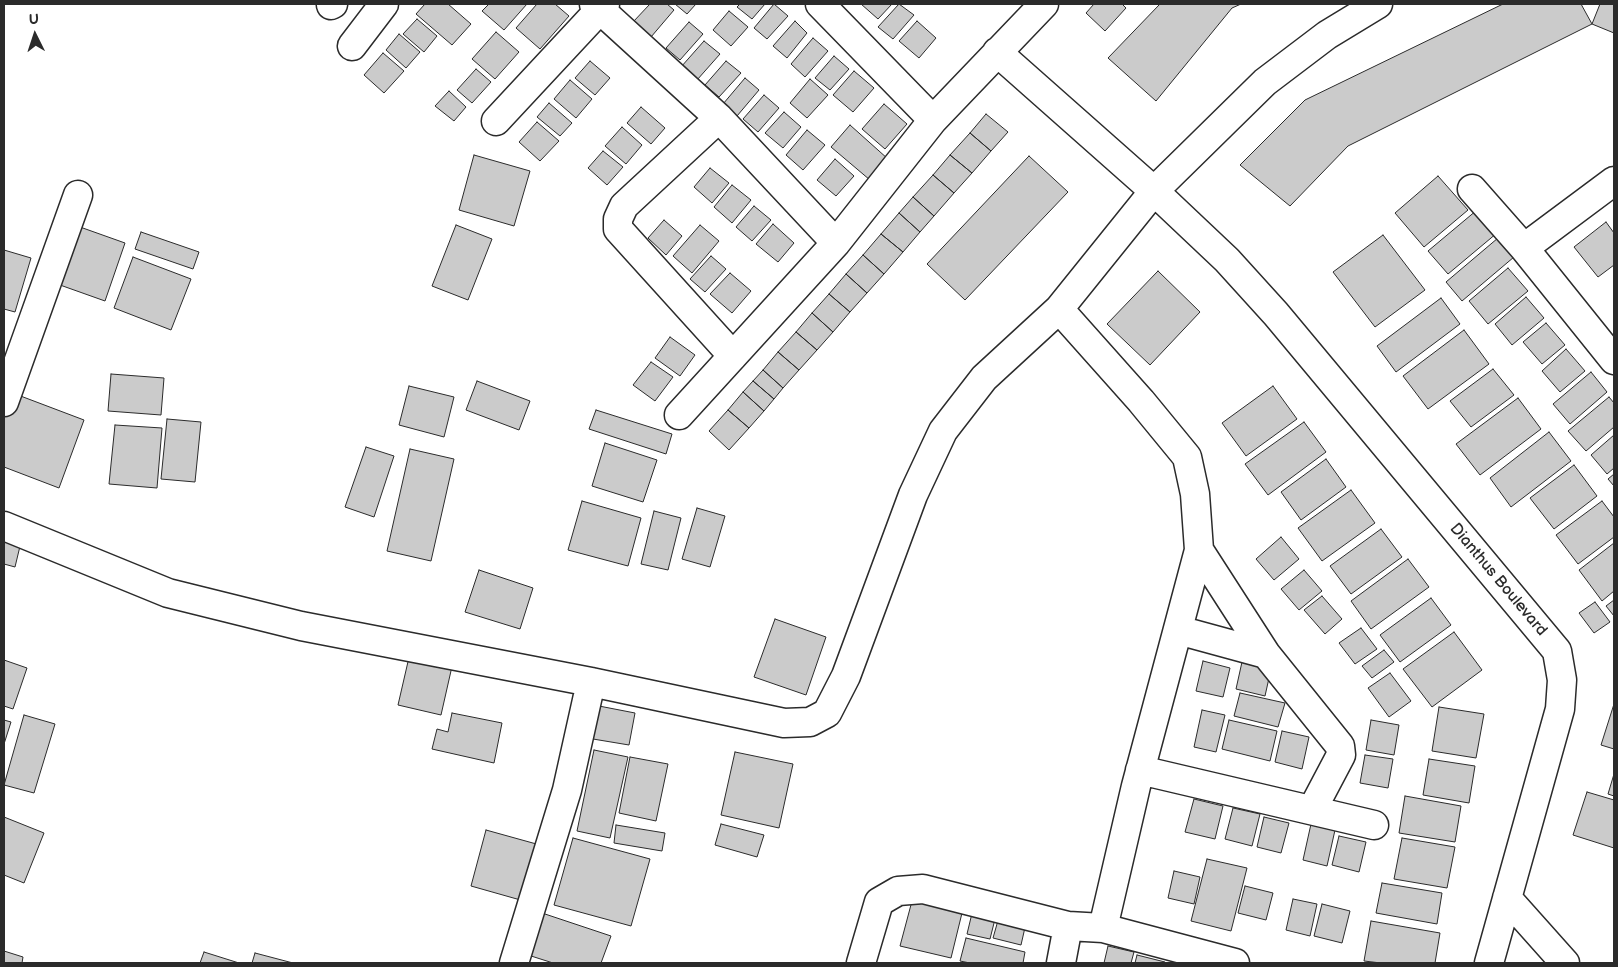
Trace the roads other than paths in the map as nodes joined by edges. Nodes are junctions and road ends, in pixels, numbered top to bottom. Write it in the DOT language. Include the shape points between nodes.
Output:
graph roads {
  1 [pos="384,4"];
  2 [pos="820,4"];
  3 [pos="1044,4"];
  4 [pos="1378,4"];
  5 [pos="600,6"];
  6 [pos="352,46"];
  7 [pos="997,52"];
  8 [pos="719,118"];
  9 [pos="933,120"];
  10 [pos="496,121"];
  11 [pos="1614,181"];
  12 [pos="1472,189"];
  13 [pos="1154,191"];
  14 [pos="78,194"];
  15 [pos="836,243"];
  16 [pos="1524,248"];
  17 [pos="1059,309"];
  18 [pos="733,356"];
  19 [pos="1614,360"];
  20 [pos="4,402"];
  21 [pos="679,415"];
  22 [pos="4,526"];
  23 [pos="1199,550"];
  24 [pos="1178,630"];
  25 [pos="1266,654"];
  26 [pos="591,682"];
  27 [pos="1140,770"];
  28 [pos="1312,810"];
  29 [pos="1374,826"];
  30 [pos="1507,898"];
  31 [pos="1068,926"];
  32 [pos="1103,928"];
  33 [pos="514,963"];
  34 [pos="861,963"];
  35 [pos="1061,963"];
  36 [pos="1235,963"];
  37 [pos="1489,963"];
  38 [pos="1565,963"];
  1 -- 6 [label="street"];
  2 -- 9 [label="street"];
  3 -- 7 [label="street"];
  4 -- 13 [label="street" via="1327,35 1265,82"];
  5 -- 8 [label="street"];
  5 -- 10 [label="street"];
  7 -- 9 [label="street"];
  7 -- 13 [label="street, Dianthus Boulevard"];
  8 -- 15 [label="street"];
  8 -- 18 [label="street" via="624,206 618,219 618,229"];
  9 -- 15 [label="street"];
  11 -- 16 [label="street"];
  12 -- 16 [label="street"];
  13 -- 17 [label="street"];
  13 -- 30 [label="street, Dianthus Boulevard" via="1227,260 1276,314 1557,651 1562,680 1560,709"];
  14 -- 20 [label="street"];
  15 -- 18 [label="street"];
  16 -- 19 [label="street"];
  17 -- 23 [label="street" via="1187,457 1195,494"];
  17 -- 26 [label="street" via="984,378 943,431 913,496 846,676 827,713 810,722 784,723"];
  18 -- 21 [label="street"];
  22 -- 26 [label="street" via="168,593 302,626"];
  23 -- 24 [label="street"];
  23 -- 25 [label="street"];
  24 -- 25 [label="street"];
  24 -- 27 [label="street"];
  25 -- 28 [label="street" via="1340,746 1341,755"];
  26 -- 33 [label="street" via="567,790"];
  27 -- 28 [label="street"];
  27 -- 32 [label="street"];
  28 -- 29 [label="street"];
  30 -- 37 [label="street, Dianthus Boulevard"];
  30 -- 38 [label="street"];
  31 -- 32 [label="street"];
  31 -- 34 [label="street" via="923,889 898,891 879,902"];
  31 -- 35 [label="street"];
  32 -- 36 [label="street"];
}
